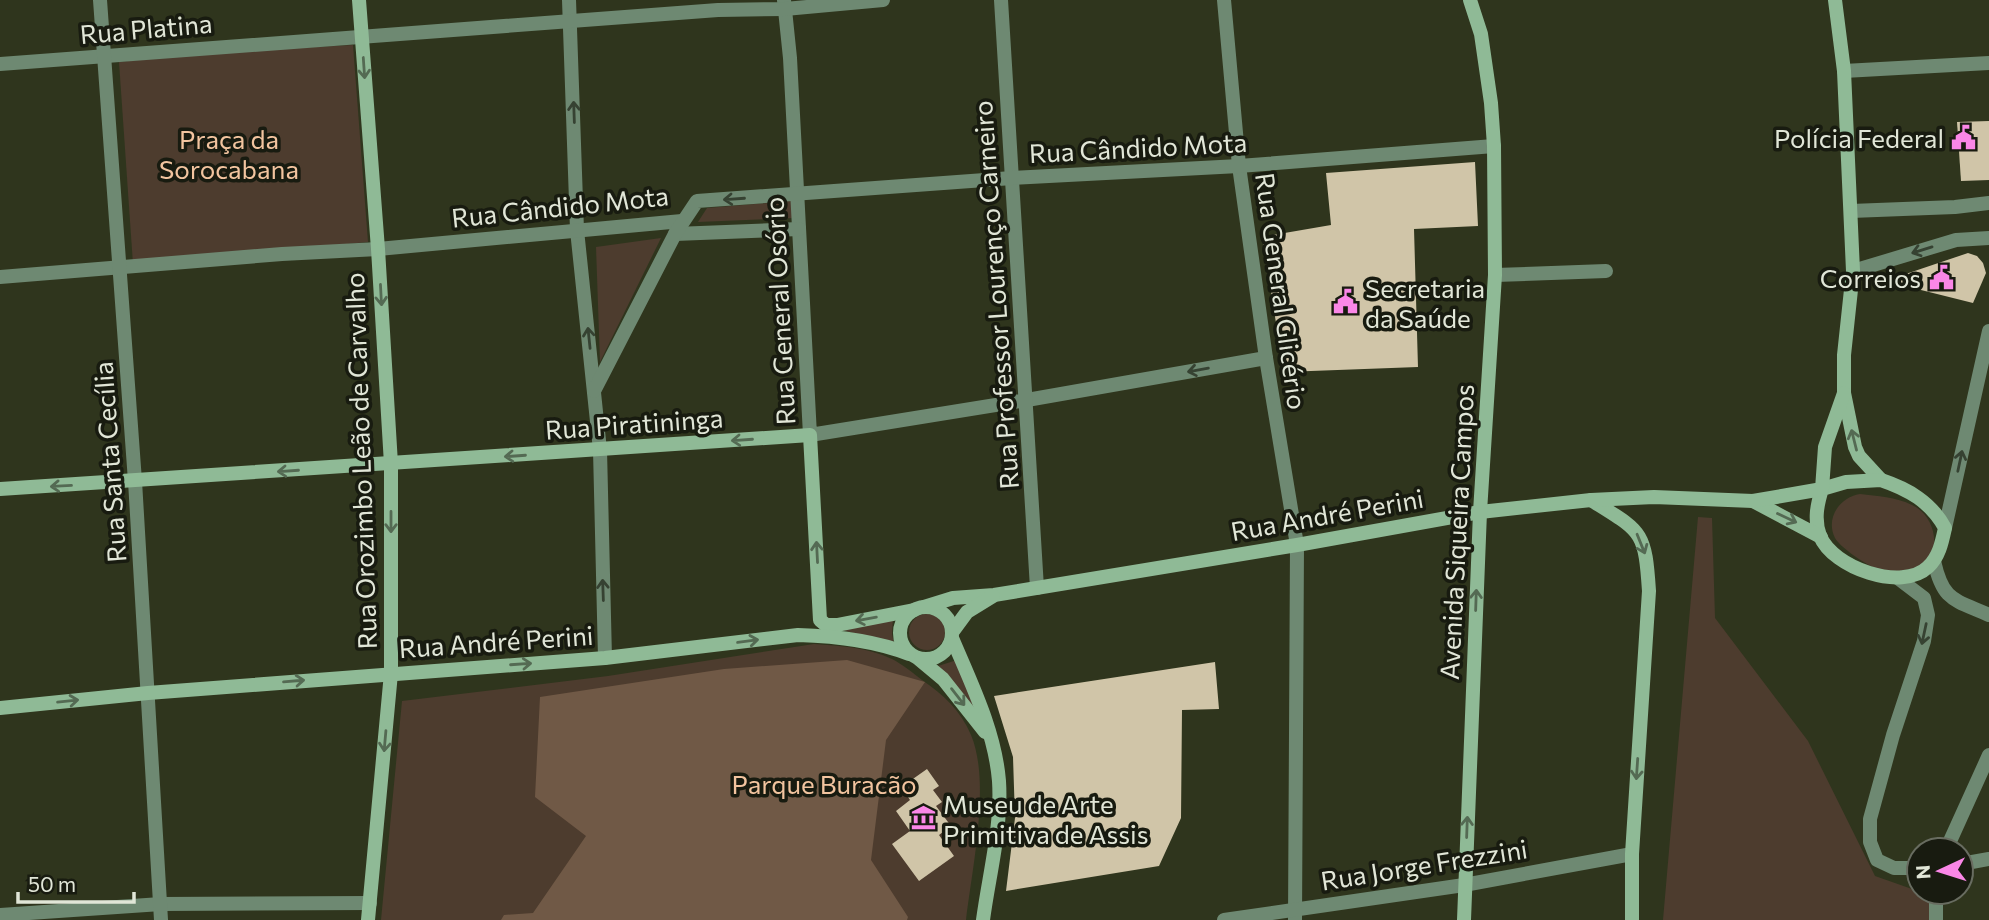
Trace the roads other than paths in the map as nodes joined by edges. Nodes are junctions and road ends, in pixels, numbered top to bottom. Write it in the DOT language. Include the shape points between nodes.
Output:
graph roads {
  1 [pos="100,0"];
  2 [pos="359,0"];
  3 [pos="569,0"];
  4 [pos="883,0"];
  5 [pos="1001,0"];
  6 [pos="1224,0"];
  7 [pos="1470,0"];
  8 [pos="1835,0"];
  9 [pos="784,4"];
  10 [pos="570,21"];
  11 [pos="362,36"];
  12 [pos="104,57"];
  13 [pos="1989,63"];
  14 [pos="0,64"];
  15 [pos="1844,71"];
  16 [pos="1494,146"];
  17 [pos="1239,166"];
  18 [pos="1012,178"];
  19 [pos="796,195"];
  20 [pos="1989,203"];
  21 [pos="1851,211"];
  22 [pos="679,228"];
  23 [pos="799,229"];
  24 [pos="578,230"];
  25 [pos="1989,237"];
  26 [pos="378,249"];
  27 [pos="119,267"];
  28 [pos="1606,271"];
  29 [pos="1853,271"];
  30 [pos="1495,275"];
  31 [pos="0,277"];
  32 [pos="1989,331"];
  33 [pos="1266,358"];
  34 [pos="594,391"];
  35 [pos="1844,393"];
  36 [pos="1027,400"];
  37 [pos="810,435"];
  38 [pos="600,450"];
  39 [pos="391,464"];
  40 [pos="1881,480"];
  41 [pos="135,481"];
  42 [pos="0,489"];
  43 [pos="1822,489"];
  44 [pos="1591,500"];
  45 [pos="1753,501"];
  46 [pos="1480,512"];
  47 [pos="1945,528"];
  48 [pos="1821,537"];
  49 [pos="1297,545"];
  50 [pos="1934,561"];
  51 [pos="1899,579"];
  52 [pos="1037,588"];
  53 [pos="994,595"];
  54 [pos="919,608"];
  55 [pos="1989,615"];
  56 [pos="820,620"];
  57 [pos="953,634"];
  58 [pos="914,656"];
  59 [pos="605,658"];
  60 [pos="391,673"];
  61 [pos="148,693"];
  62 [pos="0,708"];
  63 [pos="992,742"];
  64 [pos="1989,755"];
  65 [pos="1952,836"];
  66 [pos="1632,854"];
  67 [pos="1905,868"];
  68 [pos="1464,885"];
  69 [pos="370,903"];
  70 [pos="161,904"];
  71 [pos="0,915"];
  72 [pos="1295,915"];
  73 [pos="161,920"];
  74 [pos="368,920"];
  75 [pos="983,920"];
  76 [pos="1224,920"];
  77 [pos="1464,920"];
  78 [pos="1632,920"];
  1 -- 12 [label="street, Rua Santa Cecília"];
  2 -- 11 [label="main road, Rua Orozimbo Leão de Carvalho"];
  3 -- 10 [label="street"];
  4 -- 9 [label="street, Rua Platina"];
  5 -- 18 [label="street, Rua Professor Lourenço Carneiro"];
  6 -- 17 [label="street, Rua General Glicério"];
  7 -- 16 [label="main road, Avenida Siqueira Campos" via="1481,33"];
  8 -- 15 [label="main road"];
  9 -- 10 [label="street, Rua Platina"];
  9 -- 19 [label="street, Rua General Osório"];
  10 -- 11 [label="street, Rua Platina"];
  24 -- 10 [label="street, one-way"];
  11 -- 12 [label="street, Rua Platina"];
  11 -- 26 [label="main road, Rua Orozimbo Leão de Carvalho, one-way"];
  12 -- 14 [label="street, Rua Platina"];
  12 -- 27 [label="street, Rua Santa Cecília"];
  13 -- 15 [label="street"];
  15 -- 21 [label="main road"];
  16 -- 17 [label="street, Rua Cândido Mota"];
  16 -- 30 [label="main road, Avenida Siqueira Campos"];
  17 -- 18 [label="street, Rua Cândido Mota"];
  17 -- 33 [label="street, Rua General Glicério"];
  18 -- 19 [label="street, Rua Cândido Mota"];
  18 -- 36 [label="street, Rua Professor Lourenço Carneiro"];
  19 -- 22 [label="street, Rua Cândido Mota, one-way" via="696,201"];
  19 -- 23 [label="street, Rua General Osório"];
  20 -- 21 [label="street"];
  21 -- 29 [label="main road"];
  22 -- 23 [label="street, Rua Cândido Mota"];
  22 -- 24 [label="street, Rua Cândido Mota"];
  22 -- 34 [label="street"];
  23 -- 37 [label="street, Rua General Osório"];
  24 -- 26 [label="street, Rua Cândido Mota"];
  34 -- 24 [label="street, one-way"];
  25 -- 29 [label="street, one-way" via="1956,240"];
  26 -- 27 [label="street, Rua Cândido Mota"];
  26 -- 39 [label="main road, Rua Orozimbo Leão de Carvalho, one-way"];
  27 -- 31 [label="street, Rua Cândido Mota"];
  27 -- 41 [label="street, Rua Santa Cecília"];
  28 -- 30 [label="street"];
  29 -- 35 [label="main road"];
  30 -- 46 [label="main road, Avenida Siqueira Campos"];
  47 -- 32 [label="street, one-way"];
  33 -- 36 [label="street, Rua Piratininga, one-way"];
  33 -- 49 [label="street, Rua General Glicério"];
  34 -- 38 [label="street"];
  40 -- 35 [label="main road, one-way" via="1855,447"];
  35 -- 43 [label="main road" via="1825,447"];
  36 -- 37 [label="street, Rua Piratininga"];
  36 -- 52 [label="street, Rua Professor Lourenço Carneiro"];
  37 -- 38 [label="main road, Rua Piratininga, one-way"];
  56 -- 37 [label="main road, Rua General Osório, one-way"];
  38 -- 39 [label="main road, Rua Piratininga, one-way"];
  59 -- 38 [label="street, one-way"];
  39 -- 41 [label="main road, Rua Piratininga, one-way"];
  39 -- 60 [label="main road, Rua Orozimbo Leão de Carvalho, one-way"];
  40 -- 43 [label="main road"];
  40 -- 47 [label="main road" via="1914,494"];
  41 -- 42 [label="main road, Rua Piratininga, one-way"];
  41 -- 61 [label="street, Rua Santa Cecília"];
  43 -- 45 [label="main road, Rua André Perini"];
  43 -- 48 [label="main road" via="1816,515"];
  44 -- 45 [label="main road, Rua André Perini"];
  44 -- 46 [label="main road, Rua André Perini"];
  44 -- 66 [label="main road, one-way" via="1632,526 1647,558 1649,591"];
  45 -- 48 [label="main road, Rua André Perini, one-way"];
  46 -- 49 [label="main road, Rua André Perini"];
  68 -- 46 [label="main road, Avenida Siqueira Campos, one-way"];
  47 -- 50 [label="main road"];
  48 -- 51 [label="main road" via="1849,564"];
  49 -- 52 [label="main road, Rua André Perini"];
  49 -- 72 [label="street, Rua General Glicério"];
  50 -- 51 [label="main road" via="1920,573"];
  50 -- 55 [label="street" via="1947,595"];
  51 -- 67 [label="street, one-way" via="1924,598 1928,615 1870,819 1870,842 1878,860"];
  52 -- 53 [label="main road, Rua André Perini"];
  53 -- 54 [label="main road, Rua André Perini" via="953,598"];
  53 -- 57 [label="main road, Rua André Perini" via="967,612"];
  54 -- 56 [label="main road, Rua André Perini, one-way" via="837,625"];
  54 -- 57 [label="main road" via="943,612"];
  54 -- 58 [label="main road" via="901,625 903,646"];
  57 -- 58 [label="main road" via="939,657"];
  57 -- 63 [label="main road"];
  59 -- 58 [label="main road, Rua André Perini, one-way" via="798,635 868,641"];
  58 -- 63 [label="main road, one-way" via="943,679"];
  60 -- 59 [label="main road, Rua André Perini, one-way"];
  61 -- 60 [label="main road, Rua André Perini, one-way"];
  60 -- 69 [label="main road, Rua Orozimbo Leão de Carvalho, one-way"];
  62 -- 61 [label="main road, Rua André Perini, one-way"];
  61 -- 70 [label="street, Rua Santa Cecília"];
  63 -- 75 [label="main road" via="999,805"];
  64 -- 65 [label="street"];
  66 -- 68 [label="street, Rua Jorge Frezzini"];
  66 -- 78 [label="main road"];
  68 -- 72 [label="street, Rua Jorge Frezzini"];
  68 -- 77 [label="main road, Avenida Siqueira Campos"];
  69 -- 70 [label="street"];
  69 -- 74 [label="main road, Rua Orozimbo Leão de Carvalho"];
  70 -- 71 [label="street"];
  70 -- 73 [label="street, Rua Santa Cecília"];
  72 -- 76 [label="street, Rua Jorge Frezzini"];
}
